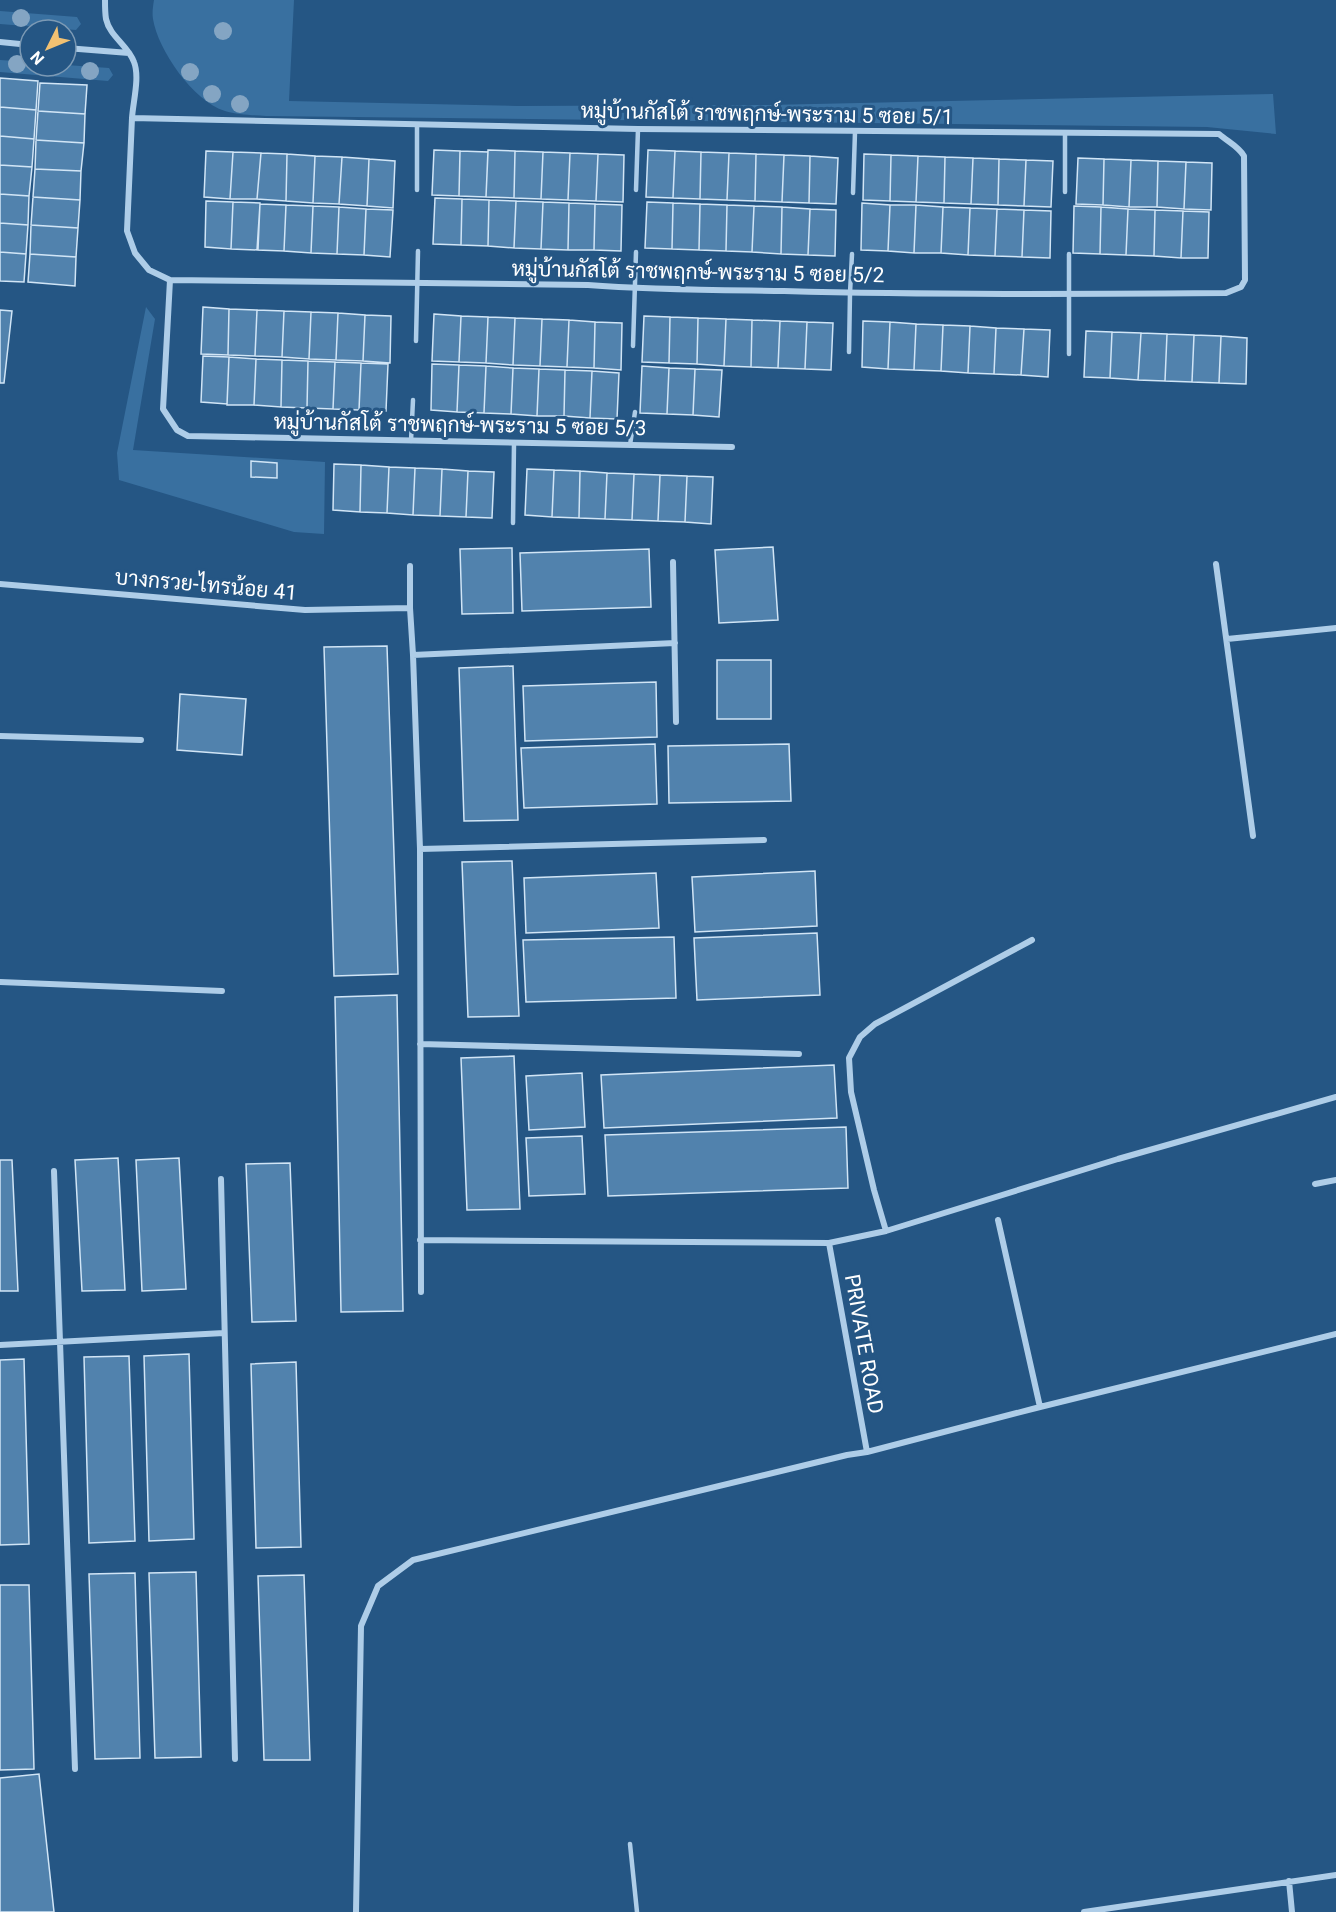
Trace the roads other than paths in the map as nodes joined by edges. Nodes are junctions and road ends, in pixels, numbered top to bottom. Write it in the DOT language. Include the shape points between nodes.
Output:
graph roads {
  1 [pos="105,0"];
  2 [pos="0,42"];
  3 [pos="18,44"];
  4 [pos="78,49"];
  5 [pos="130,53"];
  6 [pos="132,118"];
  7 [pos="417,125"];
  8 [pos="638,129"];
  9 [pos="855,132"];
  10 [pos="1065,133"];
  11 [pos="417,189"];
  12 [pos="636,190"];
  13 [pos="1065,192"];
  14 [pos="853,193"];
  15 [pos="418,251"];
  16 [pos="636,252"];
  17 [pos="852,254"];
  18 [pos="1069,254"];
  19 [pos="170,280"];
  20 [pos="417,283"];
  21 [pos="634,288"];
  22 [pos="850,293"];
  23 [pos="1226,293"];
  24 [pos="1068,294"];
  25 [pos="416,341"];
  26 [pos="633,346"];
  27 [pos="849,352"];
  28 [pos="1069,354"];
  29 [pos="413,400"];
  30 [pos="635,412"];
  31 [pos="411,441"];
  32 [pos="514,442"];
  33 [pos="630,445"];
  34 [pos="732,447"];
  35 [pos="513,523"];
  36 [pos="673,562"];
  37 [pos="1216,564"];
  38 [pos="410,566"];
  39 [pos="0,584"];
  40 [pos="410,608"];
  41 [pos="1336,628"];
  42 [pos="1227,639"];
  43 [pos="675,643"];
  44 [pos="413,655"];
  45 [pos="676,722"];
  46 [pos="0,736"];
  47 [pos="141,740"];
  48 [pos="1252,836"];
  49 [pos="764,840"];
  50 [pos="420,849"];
  51 [pos="1032,940"];
  52 [pos="0,982"];
  53 [pos="222,991"];
  54 [pos="420,1044"];
  55 [pos="799,1054"];
  56 [pos="1336,1097"];
  57 [pos="54,1171"];
  58 [pos="221,1179"];
  59 [pos="1336,1180"];
  60 [pos="1315,1184"];
  61 [pos="998,1220"];
  62 [pos="886,1231"];
  63 [pos="420,1240"];
  64 [pos="829,1243"];
  65 [pos="421,1292"];
  66 [pos="224,1333"];
  67 [pos="1336,1334"];
  68 [pos="61,1341"];
  69 [pos="0,1345"];
  70 [pos="1040,1407"];
  71 [pos="867,1452"];
  72 [pos="235,1759"];
  73 [pos="75,1769"];
  74 [pos="630,1844"];
  75 [pos="1336,1875"];
  76 [pos="1289,1881"];
  77 [pos="356,1912"];
  78 [pos="637,1912"];
  79 [pos="1084,1912"];
  80 [pos="1292,1912"];
  1 -- 5 [label="street" via="110,30"];
  2 -- 3 [label="street"];
  4 -- 5 [label="street"];
  5 -- 6 [label="street" via="136,75"];
  6 -- 7 [label="street, หมู่บ้านกัสโต้ ราชพฤกษ์-พระราม 5 ซอย 5/1"];
  6 -- 19 [label="street" via="128,231 135,253 149,270"];
  7 -- 8 [label="street, หมู่บ้านกัสโต้ ราชพฤกษ์-พระราม 5 ซอย 5/1"];
  7 -- 11 [label="lane"];
  8 -- 9 [label="street, หมู่บ้านกัสโต้ ราชพฤกษ์-พระราม 5 ซอย 5/1"];
  8 -- 12 [label="lane"];
  9 -- 10 [label="street, หมู่บ้านกัสโต้ ราชพฤกษ์-พระราม 5 ซอย 5/1"];
  9 -- 14 [label="lane"];
  10 -- 13 [label="lane"];
  10 -- 23 [label="street, หมู่บ้านกัสโต้ ราชพฤกษ์-พระราม 5 ซอย 5/1" via="1219,134 1240,149 1244,156 1246,272 1241,287"];
  15 -- 20 [label="lane"];
  16 -- 21 [label="lane"];
  17 -- 22 [label="lane"];
  18 -- 24 [label="lane"];
  19 -- 20 [label="street, หมู่บ้านกัสโต้ ราชพฤกษ์-พระราม 5 ซอย 5/2"];
  19 -- 31 [label="street, หมู่บ้านกัสโต้ ราชพฤกษ์-พระราม 5 ซอย 5/3" via="163,410 177,430 188,436"];
  20 -- 21 [label="street, หมู่บ้านกัสโต้ ราชพฤกษ์-พระราม 5 ซอย 5/2"];
  20 -- 25 [label="lane"];
  21 -- 22 [label="street, หมู่บ้านกัสโต้ ราชพฤกษ์-พระราม 5 ซอย 5/2"];
  21 -- 26 [label="lane"];
  22 -- 24 [label="street, หมู่บ้านกัสโต้ ราชพฤกษ์-พระราม 5 ซอย 5/2"];
  22 -- 27 [label="lane"];
  23 -- 24 [label="street, หมู่บ้านกัสโต้ ราชพฤกษ์-พระราม 5 ซอย 5/2"];
  24 -- 28 [label="lane"];
  29 -- 31 [label="lane"];
  30 -- 33 [label="lane"];
  31 -- 32 [label="street, หมู่บ้านกัสโต้ ราชพฤกษ์-พระราม 5 ซอย 5/3"];
  32 -- 33 [label="street, หมู่บ้านกัสโต้ ราชพฤกษ์-พระราม 5 ซอย 5/3"];
  32 -- 35 [label="lane"];
  33 -- 34 [label="street, หมู่บ้านกัสโต้ ราชพฤกษ์-พระราม 5 ซอย 5/3"];
  36 -- 43 [label="street"];
  37 -- 42 [label="street"];
  38 -- 40 [label="street"];
  39 -- 40 [label="street, บางกรวย-ไทรน้อย 41" via="305,610"];
  40 -- 44 [label="street"];
  41 -- 42 [label="street"];
  42 -- 48 [label="street"];
  43 -- 44 [label="street"];
  43 -- 45 [label="street"];
  44 -- 50 [label="street"];
  46 -- 47 [label="street"];
  49 -- 50 [label="street"];
  50 -- 54 [label="street"];
  51 -- 62 [label="street" via="875,1024 860,1037 849,1058 850,1092"];
  52 -- 53 [label="street"];
  54 -- 55 [label="street"];
  54 -- 63 [label="street"];
  56 -- 62 [label="street" via="1107,1162"];
  57 -- 68 [label="street"];
  58 -- 66 [label="street"];
  59 -- 60 [label="street"];
  61 -- 70 [label="street"];
  62 -- 64 [label="street"];
  63 -- 64 [label="street"];
  63 -- 65 [label="street"];
  64 -- 71 [label="street, PRIVATE ROAD"];
  66 -- 68 [label="street"];
  66 -- 72 [label="street"];
  67 -- 70 [label="street"];
  68 -- 69 [label="street"];
  68 -- 73 [label="street"];
  70 -- 71 [label="street"];
  71 -- 77 [label="street" via="413,1560 378,1586 361,1626"];
  74 -- 78 [label="lane"];
  75 -- 76 [label="street"];
  76 -- 79 [label="street"];
  76 -- 80 [label="street"];
}
